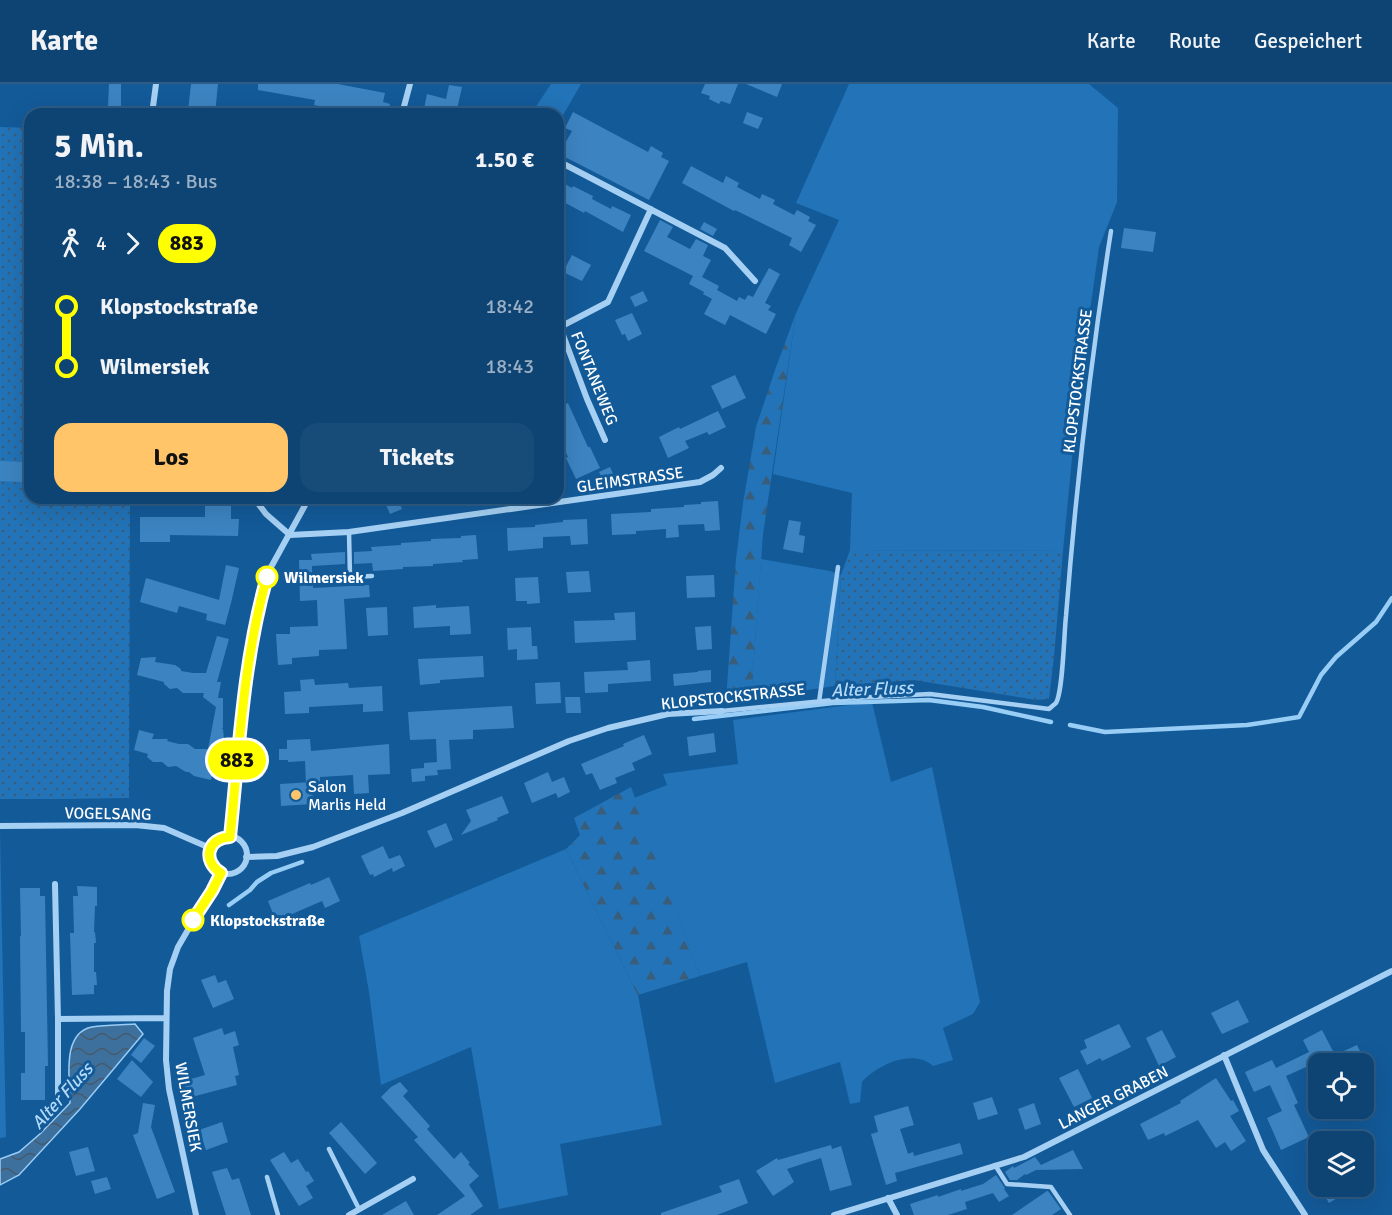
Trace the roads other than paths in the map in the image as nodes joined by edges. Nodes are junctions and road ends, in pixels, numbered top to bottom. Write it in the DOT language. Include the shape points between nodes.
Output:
graph roads {
  1 [pos="156,84"];
  2 [pos="410,84"];
  3 [pos="154,108"];
  4 [pos="404,108"];
  5 [pos="564,164"];
  6 [pos="651,209"];
  7 [pos="1111,231"];
  8 [pos="755,281"];
  9 [pos="564,324"];
  10 [pos="564,340"];
  11 [pos="605,440"];
  12 [pos="721,468"];
  13 [pos="564,501"];
  14 [pos="258,504"];
  15 [pos="306,504"];
  16 [pos="546,504"];
  17 [pos="349,532"];
  18 [pos="290,535"];
  19 [pos="838,567"];
  20 [pos="372,576"];
  21 [pos="350,577"];
  22 [pos="308,579"];
  23 [pos="819,702"];
  24 [pos="722,711"];
  25 [pos="0,826"];
  26 [pos="230,837"];
  27 [pos="210,848"];
  28 [pos="246,857"];
  29 [pos="221,873"];
  30 [pos="55,884"];
  31 [pos="1392,971"];
  32 [pos="166,1018"];
  33 [pos="58,1019"];
  34 [pos="1224,1055"];
  35 [pos="58,1101"];
  36 [pos="329,1149"];
  37 [pos="995,1166"];
  38 [pos="267,1177"];
  39 [pos="413,1179"];
  40 [pos="888,1198"];
  41 [pos="359,1209"];
  42 [pos="196,1215"];
  43 [pos="278,1215"];
  44 [pos="349,1215"];
  45 [pos="834,1215"];
  46 [pos="897,1215"];
  47 [pos="1070,1215"];
  48 [pos="1305,1215"];
  1 -- 3 [label="street"];
  2 -- 4 [label="street"];
  5 -- 6 [label="street"];
  6 -- 8 [label="street" via="725,248"];
  6 -- 9 [label="street, FONTANEWEG" via="608,303"];
  7 -- 23 [label="lane, KLOPSTOCKSTRASSE" via="1084,427 1056,703 1049,709 930,694"];
  10 -- 11 [label="street, FONTANEWEG"];
  12 -- 13 [label="street, GLEIMSTRASSE" via="700,482"];
  14 -- 18 [label="street"];
  15 -- 18 [label="street"];
  16 -- 17 [label="street, GLEIMSTRASSE"];
  17 -- 18 [label="street, GLEIMSTRASSE"];
  17 -- 21 [label="lane"];
  18 -- 26 [label="street" via="270,569 259,606 244,701"];
  19 -- 23 [label="lane"];
  20 -- 21 [label="lane"];
  21 -- 22 [label="lane"];
  23 -- 24 [label="lane, KLOPSTOCKSTRASSE"];
  24 -- 28 [label="street, KLOPSTOCKSTRASSE" via="668,714 608,728 313,847 281,855"];
  25 -- 27 [label="street, VOGELSANG" via="164,828"];
  26 -- 27 [label="street" via="218,839"];
  26 -- 28 [label="street" via="243,844"];
  27 -- 29 [label="street" via="212,865"];
  28 -- 29 [label="street" via="236,872"];
  29 -- 32 [label="street, WILMERSIEK" via="175,953"];
  30 -- 33 [label="street"];
  31 -- 34 [label="street, LANGER GRABEN"];
  32 -- 33 [label="street"];
  32 -- 42 [label="street, WILMERSIEK" via="169,1089"];
  33 -- 35 [label="street"];
  34 -- 37 [label="street, LANGER GRABEN" via="1024,1157"];
  34 -- 48 [label="street" via="1263,1150"];
  36 -- 41 [label="lane"];
  37 -- 40 [label="street, LANGER GRABEN"];
  37 -- 47 [label="lane" via="1007,1184 1051,1187"];
  38 -- 43 [label="lane"];
  39 -- 41 [label="street"];
  40 -- 45 [label="street, LANGER GRABEN"];
  40 -- 46 [label="street"];
  41 -- 44 [label="street"];
}
